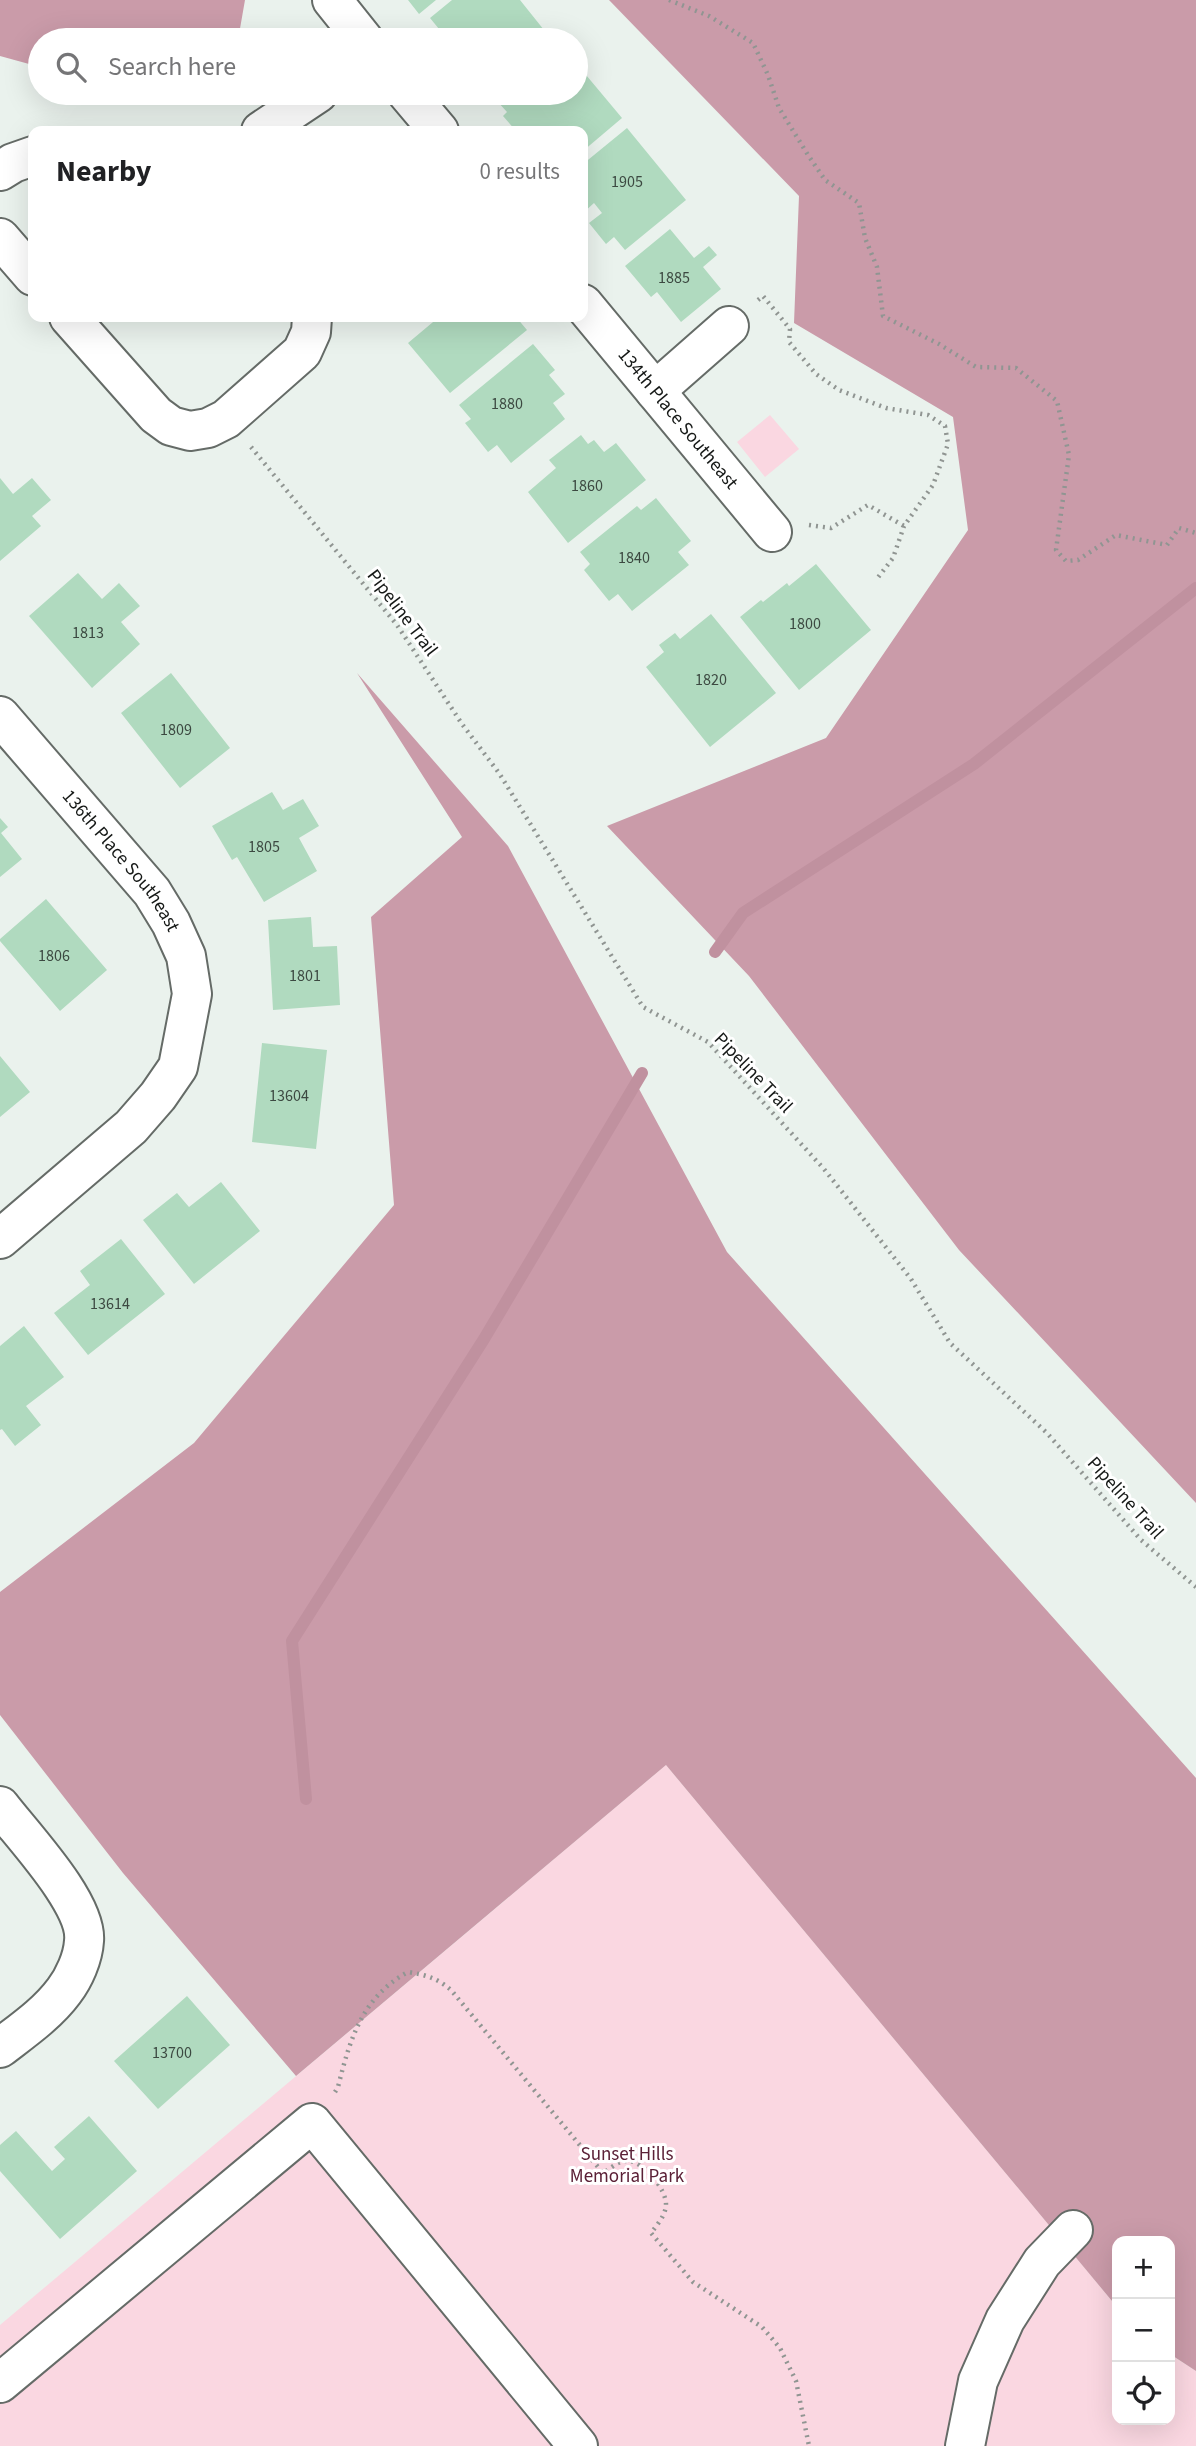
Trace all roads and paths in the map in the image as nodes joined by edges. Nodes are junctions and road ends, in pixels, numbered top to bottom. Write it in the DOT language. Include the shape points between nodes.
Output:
graph roads {
  1 [pos="332,0"];
  2 [pos="669,0"];
  3 [pos="354,28"];
  4 [pos="300,105"];
  5 [pos="417,105"];
  6 [pos="268,126"];
  7 [pos="435,126"];
  8 [pos="28,158"];
  9 [pos="0,171"];
  10 [pos="0,238"];
  11 [pos="28,270"];
  12 [pos="588,310"];
  13 [pos="73,322"];
  14 [pos="312,322"];
  15 [pos="729,326"];
  16 [pos="790,329"];
  17 [pos="655,391"];
  18 [pos="226,419"];
  19 [pos="904,526"];
  20 [pos="785,528"];
  21 [pos="1196,533"];
  22 [pos="876,580"];
  23 [pos="0,716"];
  24 [pos="0,1239"];
  25 [pos="1196,1587"];
  26 [pos="0,1807"];
  27 [pos="0,2048"];
  28 [pos="312,2123"];
  29 [pos="1073,2230"];
  30 [pos="0,2383"];
  31 [pos="578,2446"];
  32 [pos="809,2446"];
  33 [pos="965,2446"];
  1 -- 3 [label="street"];
  2 -- 21 [label="path" via="709,16 753,43 779,108 808,155 825,180 859,202 865,238 877,267 883,316 976,368 1016,368 1057,401 1069,456 1056,550 1066,561 1078,560 1116,536 1167,545 1180,528"];
  4 -- 6 [label="street"];
  5 -- 7 [label="street"];
  8 -- 9 [label="street"];
  10 -- 11 [label="street"];
  12 -- 17 [label="street, 134th Place Southeast"];
  13 -- 18 [label="street" via="171,426 190,431"];
  14 -- 18 [label="street" via="302,352"];
  15 -- 17 [label="street"];
  16 -- 19 [label="path" via="789,342 816,374 839,390 886,408 928,415 945,426 948,444 933,485"];
  17 -- 20 [label="street, 134th Place Southeast"];
  18 -- 25 [label="path, Pipeline Trail" via="397,625 499,773 643,1007 708,1042 824,1169 911,1279 950,1343 1047,1433 1141,1540"];
  19 -- 20 [label="path" via="868,505 831,528"];
  19 -- 22 [label="path" via="893,558"];
  23 -- 24 [label="street, 136th Place Southeast" via="152,892 186,957 192,994 178,1066 158,1096 131,1127"];
  26 -- 27 [label="street" via="63,1886 78,1910 85,1940 77,1969 64,1991"];
  28 -- 30 [label="street"];
  28 -- 31 [label="street"];
  28 -- 32 [label="path" via="338,2087 349,2043 366,2009 408,1972 439,1980 603,2173 629,2160 665,2194 663,2215 651,2233 693,2281 762,2327 780,2348 796,2381"];
  29 -- 33 [label="street" via="1042,2262 1005,2320 978,2381"];
}
